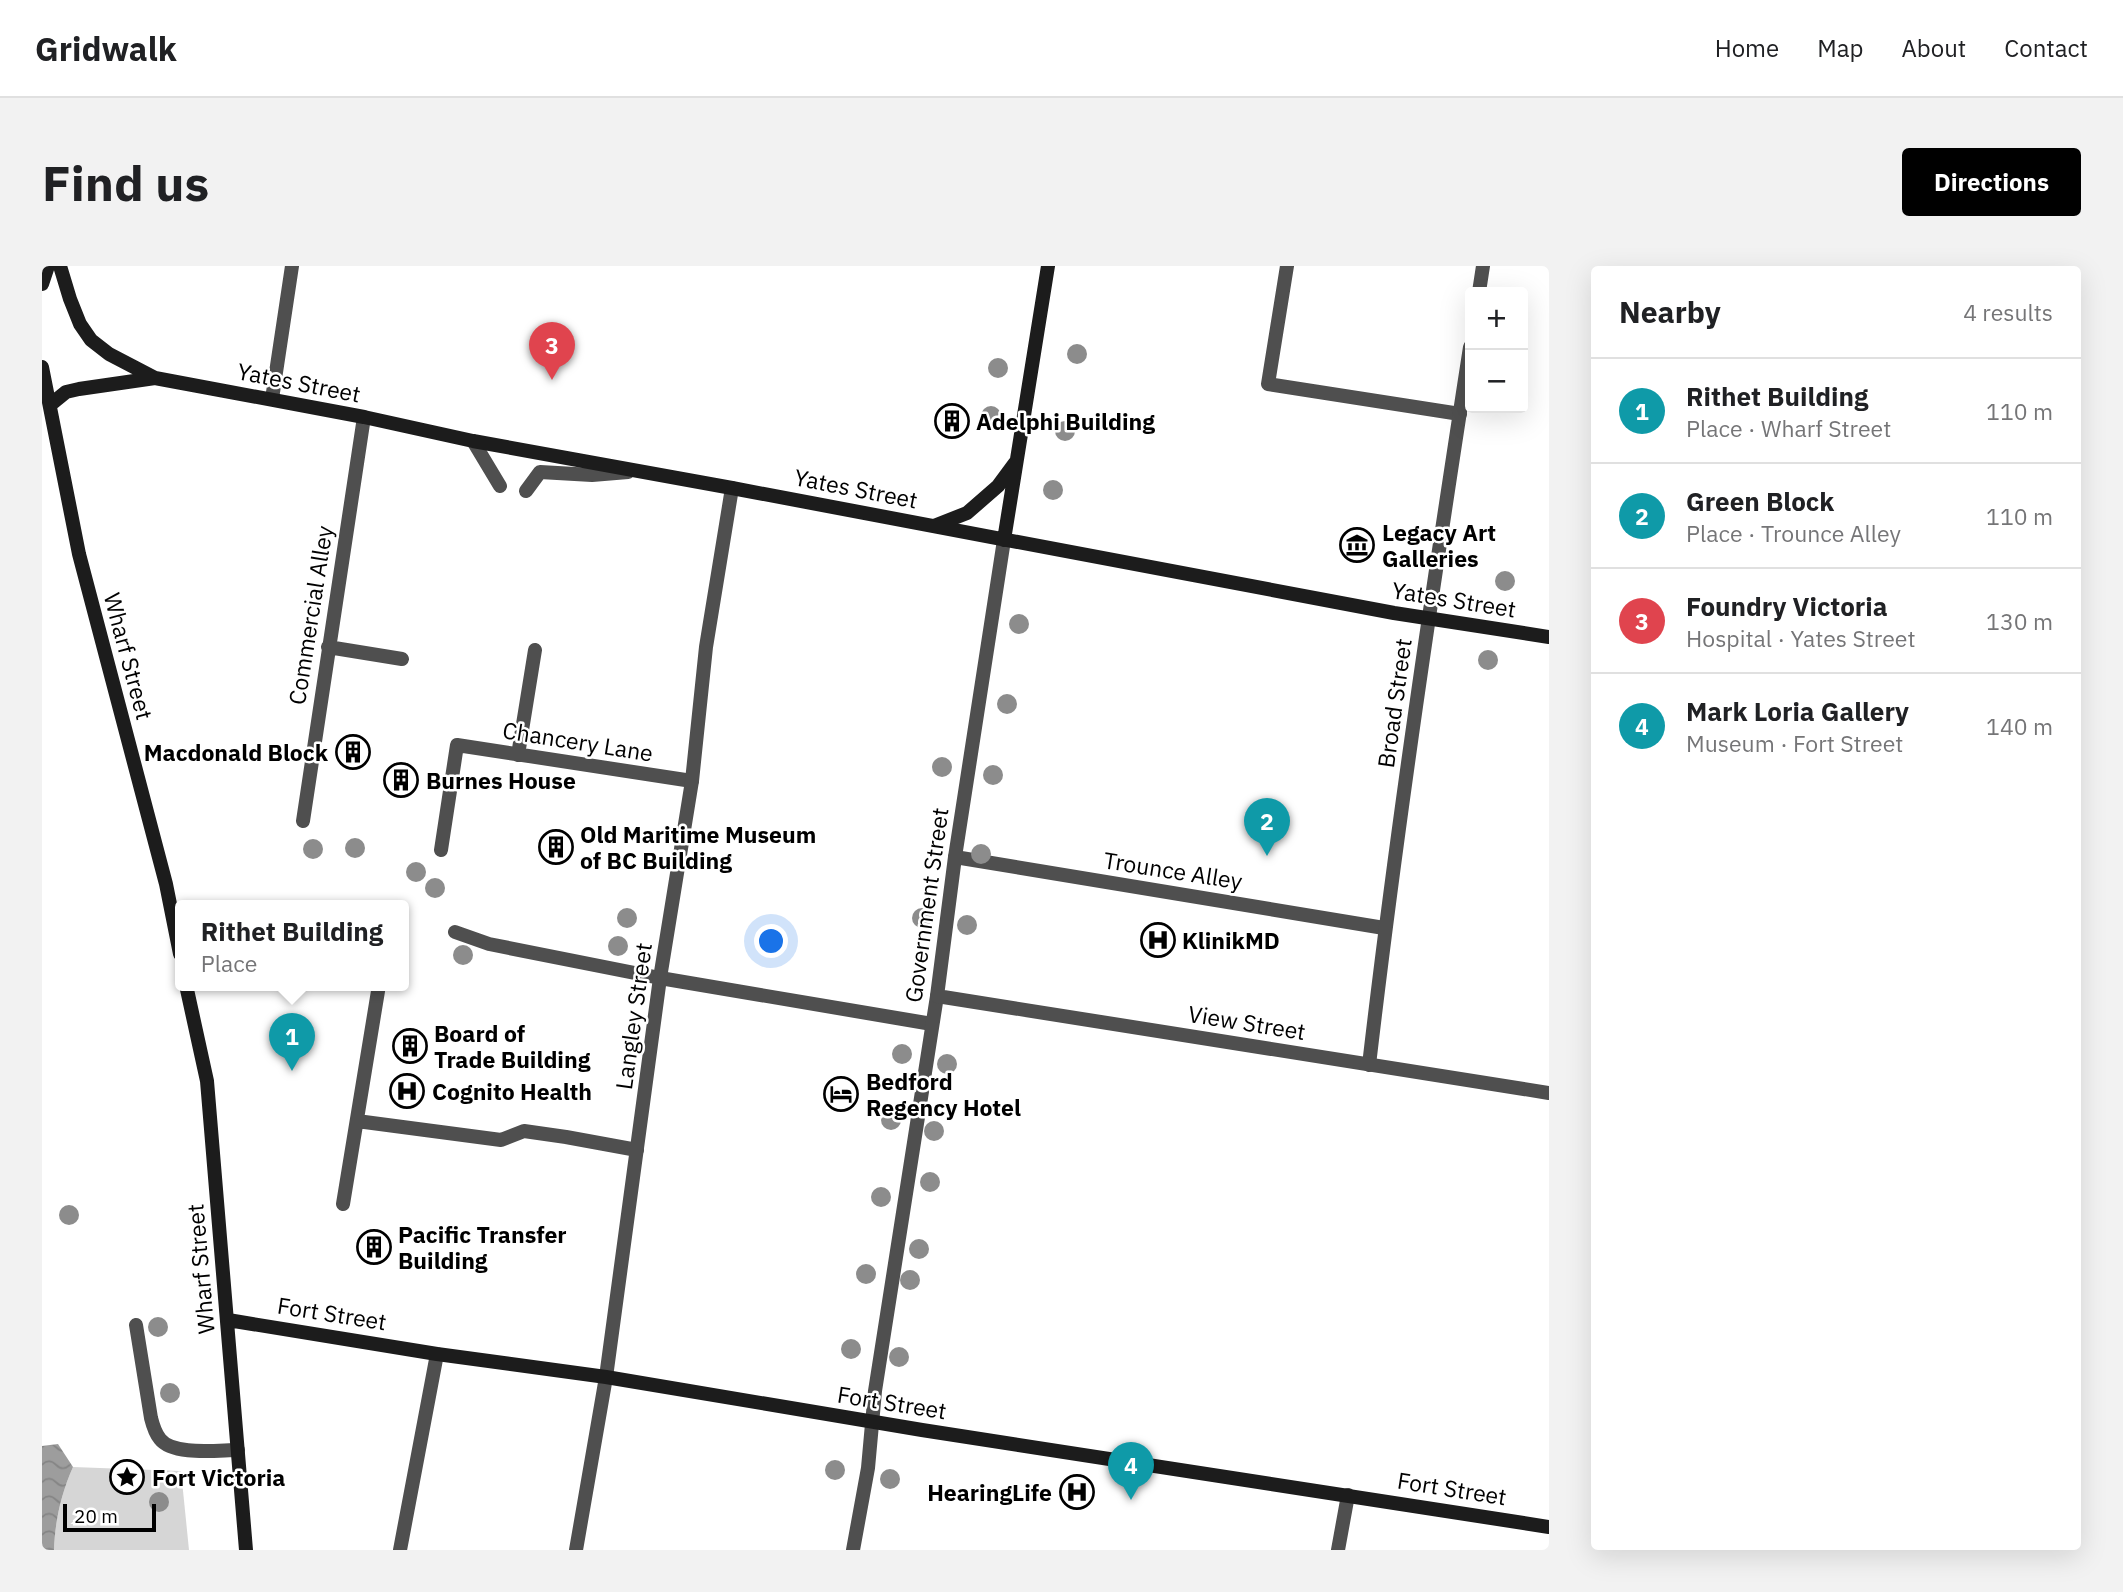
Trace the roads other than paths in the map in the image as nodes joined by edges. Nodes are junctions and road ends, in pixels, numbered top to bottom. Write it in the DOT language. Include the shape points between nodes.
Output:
graph roads {
  1 [pos="48,266"];
  2 [pos="60,266"];
  3 [pos="292,266"];
  4 [pos="1048,266"];
  5 [pos="1287,266"];
  6 [pos="1483,266"];
  7 [pos="42,284"];
  8 [pos="1480,287"];
  9 [pos="1470,350"];
  10 [pos="42,367"];
  11 [pos="155,378"];
  12 [pos="272,400"];
  13 [pos="50,405"];
  14 [pos="1460,414"];
  15 [pos="364,417"];
  16 [pos="473,442"];
  17 [pos="1017,459"];
  18 [pos="633,471"];
  19 [pos="500,486"];
  20 [pos="732,488"];
  21 [pos="526,491"];
  22 [pos="933,526"];
  23 [pos="1004,540"];
  24 [pos="1428,620"];
  25 [pos="1549,637"];
  26 [pos="328,647"];
  27 [pos="535,650"];
  28 [pos="402,659"];
  29 [pos="518,755"];
  30 [pos="692,781"];
  31 [pos="303,821"];
  32 [pos="441,850"];
  33 [pos="955,857"];
  34 [pos="1384,928"];
  35 [pos="175,929"];
  36 [pos="454,932"];
  37 [pos="660,978"];
  38 [pos="187,991"];
  39 [pos="378,991"];
  40 [pos="937,996"];
  41 [pos="932,1024"];
  42 [pos="1369,1065"];
  43 [pos="1549,1093"];
  44 [pos="358,1121"];
  45 [pos="637,1150"];
  46 [pos="343,1204"];
  47 [pos="228,1320"];
  48 [pos="136,1325"];
  49 [pos="437,1354"];
  50 [pos="606,1377"];
  51 [pos="872,1421"];
  52 [pos="238,1450"];
  53 [pos="1348,1495"];
  54 [pos="1549,1527"];
  55 [pos="246,1550"];
  56 [pos="400,1550"];
  57 [pos="576,1550"];
  58 [pos="853,1550"];
  59 [pos="1338,1550"];
  1 -- 7 [label="main road"];
  2 -- 11 [label="main road, Yates Street" via="69,299 91,340"];
  3 -- 12 [label="street"];
  4 -- 17 [label="main road, Government Street"];
  5 -- 14 [label="street" via="1268,384"];
  6 -- 8 [label="street"];
  9 -- 14 [label="street, Broad Street"];
  10 -- 13 [label="main road, Wharf Street"];
  11 -- 12 [label="main road, Yates Street"];
  11 -- 13 [label="main road, Yates Street" via="66,392"];
  12 -- 15 [label="main road, Yates Street"];
  13 -- 35 [label="main road, Wharf Street" via="79,554"];
  14 -- 24 [label="street, Broad Street"];
  15 -- 16 [label="main road, Yates Street"];
  15 -- 26 [label="street, Commercial Alley"];
  16 -- 18 [label="main road, Yates Street"];
  16 -- 19 [label="street"];
  17 -- 22 [label="main road" via="998,486 967,513"];
  17 -- 23 [label="main road, Government Street"];
  18 -- 20 [label="main road, Yates Street"];
  18 -- 21 [label="street" via="592,475 540,472"];
  20 -- 22 [label="main road, Yates Street"];
  20 -- 30 [label="street, Langley Street" via="706,647"];
  22 -- 23 [label="main road, Yates Street"];
  23 -- 24 [label="main road, Yates Street"];
  23 -- 33 [label="street, Government Street"];
  24 -- 25 [label="main road, Yates Street"];
  24 -- 34 [label="street, Broad Street"];
  26 -- 28 [label="street"];
  26 -- 31 [label="street, Commercial Alley"];
  27 -- 29 [label="street"];
  29 -- 30 [label="street, Chancery Lane"];
  29 -- 32 [label="street, Chancery Lane" via="457,745"];
  30 -- 37 [label="street, Langley Street"];
  33 -- 34 [label="street, Trounce Alley"];
  33 -- 40 [label="street, Government Street"];
  34 -- 42 [label="street, Broad Street"];
  36 -- 37 [label="street" via="489,944"];
  37 -- 41 [label="street"];
  37 -- 45 [label="street, Langley Street"];
  38 -- 47 [label="main road, Wharf Street" via="207,1081"];
  39 -- 44 [label="street"];
  40 -- 41 [label="street, Government Street"];
  40 -- 42 [label="street, View Street"];
  41 -- 51 [label="street, Government Street"];
  42 -- 43 [label="street, View Street"];
  44 -- 45 [label="street" via="501,1140 524,1131"];
  44 -- 46 [label="street"];
  45 -- 50 [label="street, Langley Street"];
  47 -- 49 [label="main road, Fort Street"];
  47 -- 52 [label="main road, Wharf Street"];
  48 -- 52 [label="street" via="151,1418 160,1439 179,1448"];
  49 -- 50 [label="main road, Fort Street"];
  49 -- 56 [label="street"];
  50 -- 51 [label="main road, Fort Street"];
  50 -- 57 [label="street, Langley Street"];
  51 -- 53 [label="main road, Fort Street"];
  51 -- 58 [label="street, Government Street"];
  52 -- 55 [label="main road, Wharf Street"];
  53 -- 54 [label="main road, Fort Street"];
  53 -- 59 [label="street"];
}
